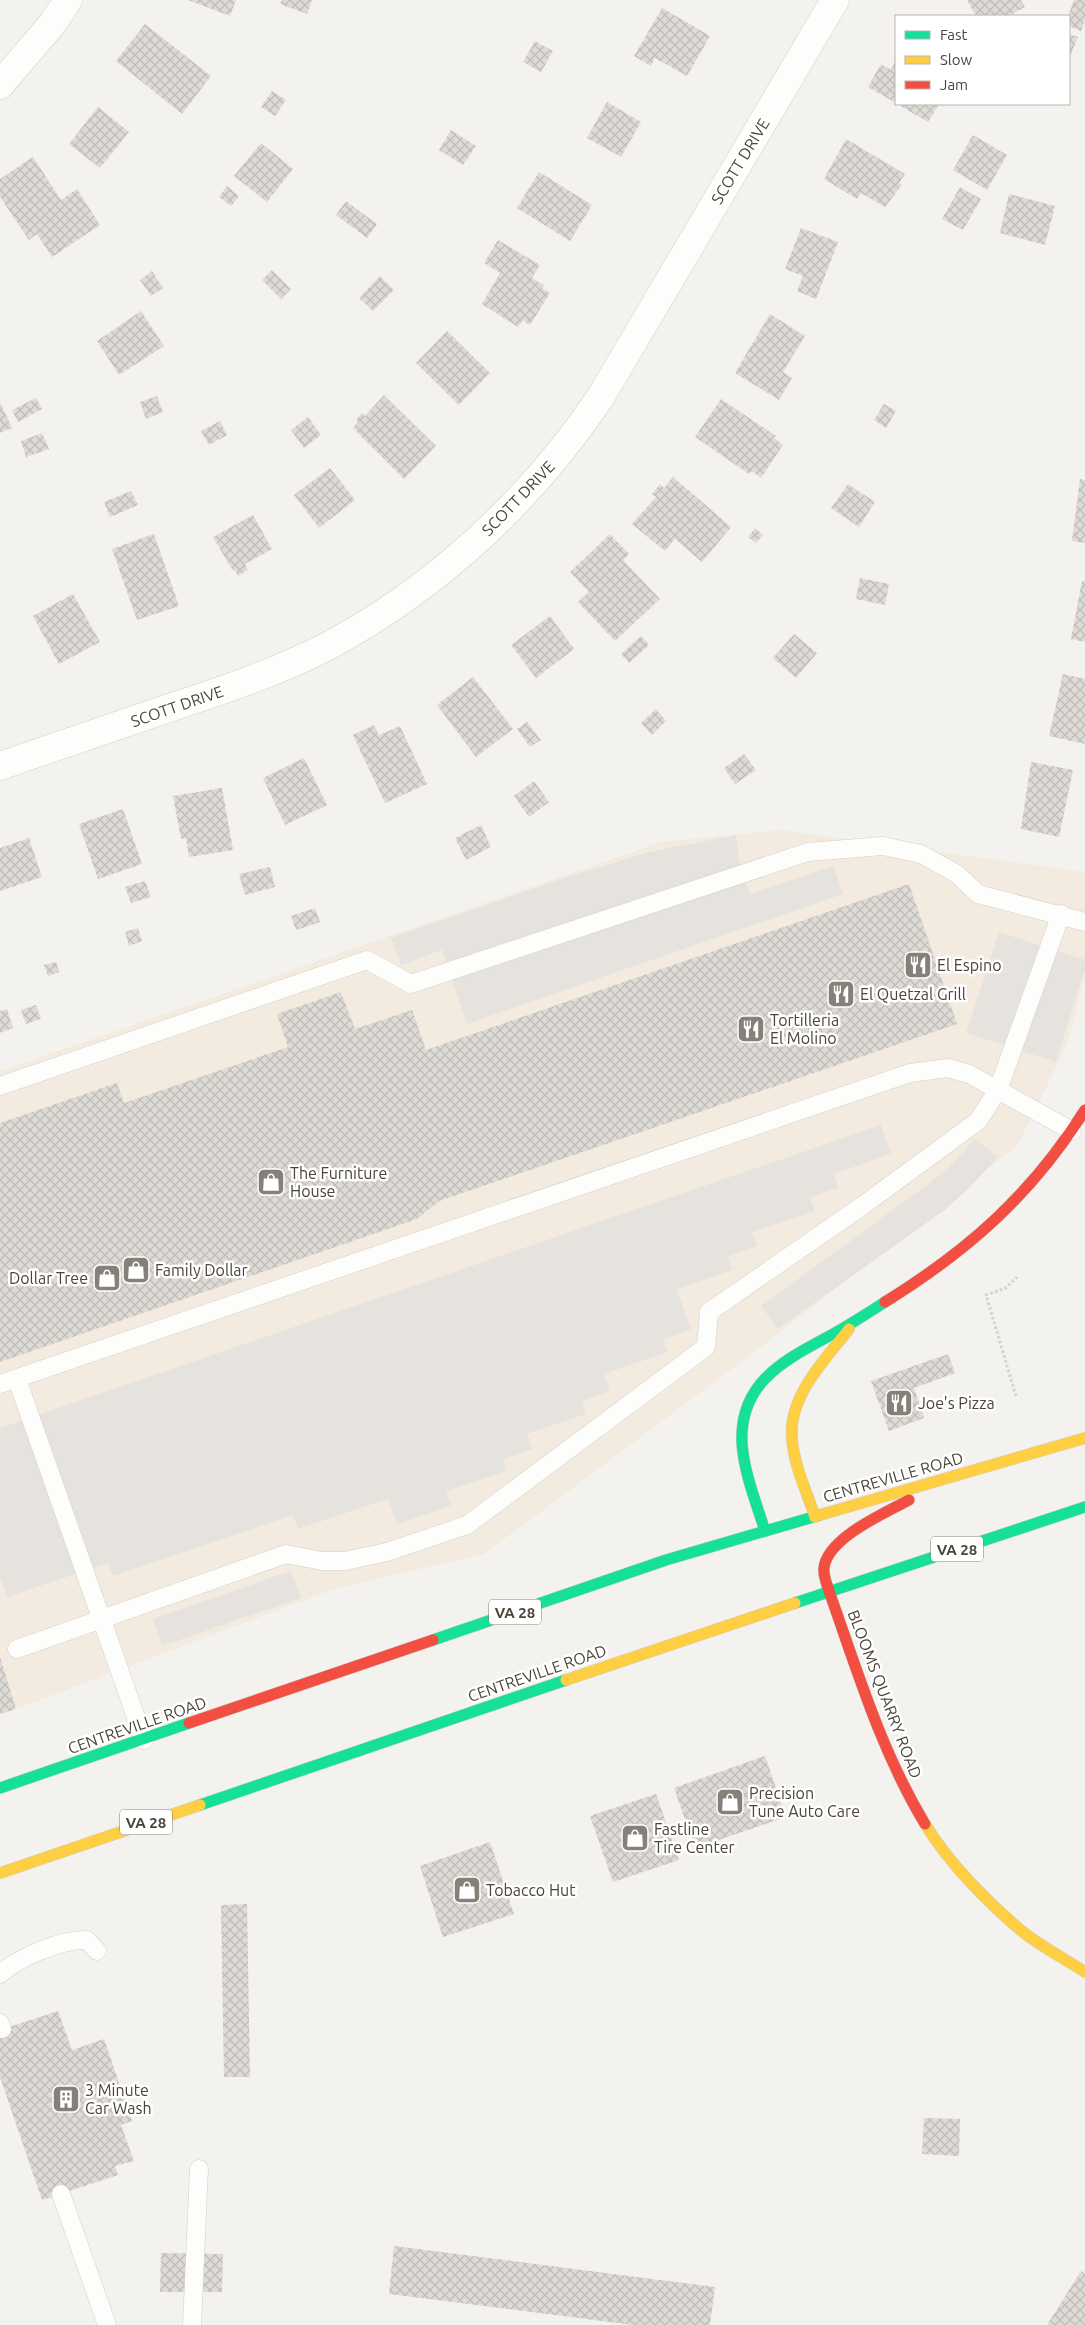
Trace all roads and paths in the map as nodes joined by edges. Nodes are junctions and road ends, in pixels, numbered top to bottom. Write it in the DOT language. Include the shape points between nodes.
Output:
graph roads {
  1 [pos="68,0"];
  2 [pos="835,0"];
  3 [pos="0,85"];
  4 [pos="0,766"];
  5 [pos="1061,914"];
  6 [pos="1085,922"];
  7 [pos="0,1086"];
  8 [pos="998,1090"];
  9 [pos="1085,1110"];
  10 [pos="1072,1131"];
  11 [pos="1017,1277"];
  12 [pos="853,1324"];
  13 [pos="17,1378"];
  14 [pos="0,1384"];
  15 [pos="1016,1396"];
  16 [pos="1085,1438"];
  17 [pos="944,1478"];
  18 [pos="1085,1507"];
  19 [pos="815,1517"];
  20 [pos="765,1531"];
  21 [pos="829,1591"];
  22 [pos="102,1619"];
  23 [pos="17,1650"];
  24 [pos="144,1740"];
  25 [pos="0,1788"];
  26 [pos="0,1873"];
  27 [pos="97,1951"];
  28 [pos="1085,1972"];
  29 [pos="0,1974"];
  30 [pos="199,2169"];
  31 [pos="61,2194"];
  32 [pos="108,2325"];
  33 [pos="192,2325"];
  1 -- 3 [label="street" via="53,23"];
  2 -- 4 [label="street, SCOTT DRIVE" via="600,398 574,436 524,496 468,549 393,606 326,646 254,680"];
  5 -- 6 [label="lane"];
  5 -- 7 [label="lane" via="978,894 957,874 921,854 883,846 808,852 411,984 367,960"];
  5 -- 8 [label="lane"];
  8 -- 10 [label="lane"];
  8 -- 13 [label="lane" via="969,1074 948,1068 910,1074"];
  8 -- 22 [label="lane" via="978,1121 709,1312 706,1347 468,1525 387,1552 345,1561 286,1554"];
  9 -- 10 [label="main road"];
  10 -- 12 [label="main road" via="1031,1183 985,1231 935,1270"];
  11 -- 15 [label="path" via="1006,1288 986,1295"];
  12 -- 19 [label="main road" via="801,1396 794,1412 792,1442"];
  12 -- 20 [label="main road" via="792,1357 752,1393 742,1428 743,1448"];
  13 -- 14 [label="lane"];
  13 -- 22 [label="lane"];
  16 -- 17 [label="main road, CENTREVILLE ROAD / VA 28"];
  17 -- 19 [label="main road, CENTREVILLE ROAD / VA 28"];
  17 -- 21 [label="main road, BLOOMS QUARRY ROAD" via="834,1549 825,1564 824,1576"];
  18 -- 21 [label="main road, CENTREVILLE ROAD / VA 28"];
  19 -- 20 [label="main road, CENTREVILLE ROAD / VA 28"];
  20 -- 24 [label="main road, CENTREVILLE ROAD / VA 28" via="666,1560"];
  21 -- 26 [label="main road, CENTREVILLE ROAD / VA 28"];
  21 -- 28 [label="main road, BLOOMS QUARRY ROAD" via="880,1735 904,1789 932,1836 978,1890 1024,1933"];
  22 -- 23 [label="lane"];
  22 -- 24 [label="lane"];
  24 -- 25 [label="main road, CENTREVILLE ROAD / VA 28"];
  27 -- 29 [label="lane" via="88,1940 73,1941 22,1959"];
  30 -- 33 [label="lane"];
  31 -- 32 [label="lane"];
}
